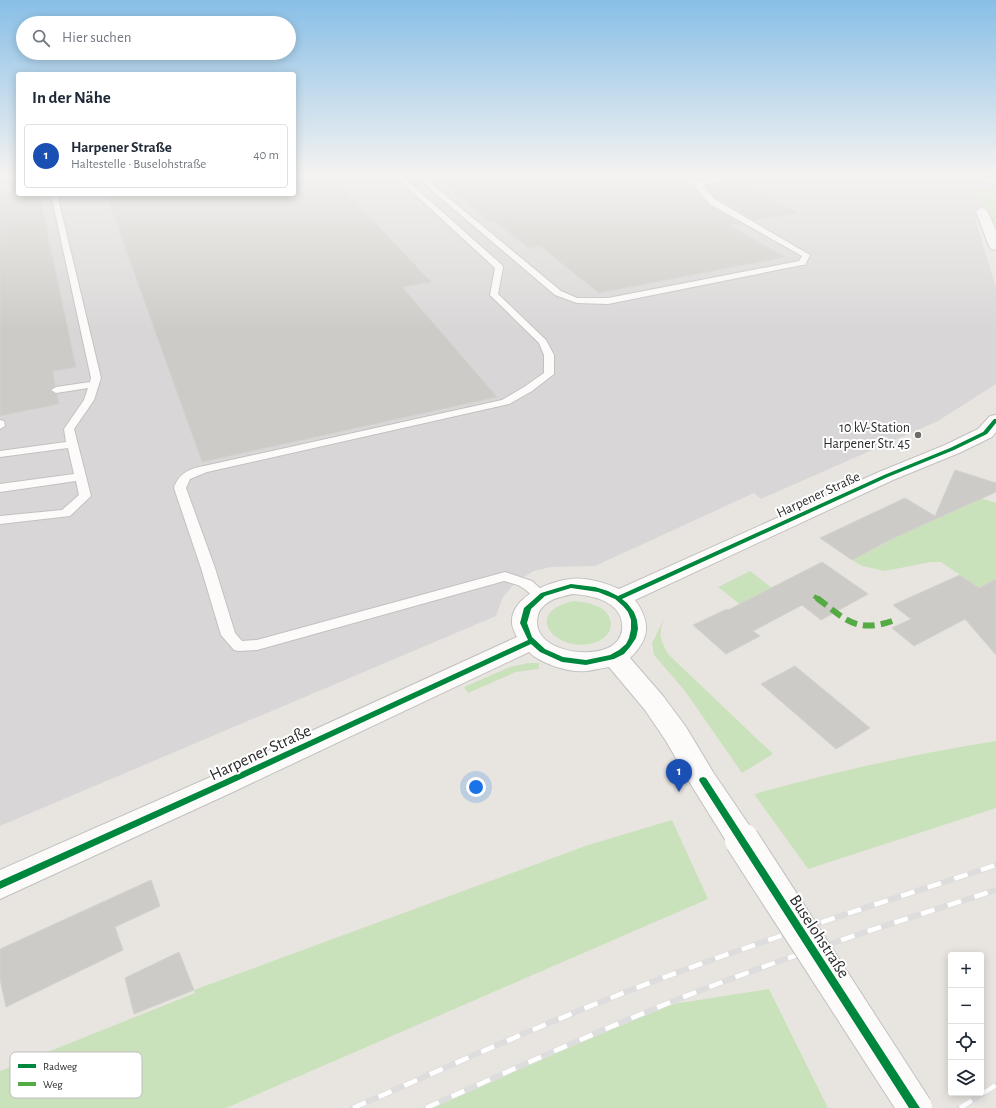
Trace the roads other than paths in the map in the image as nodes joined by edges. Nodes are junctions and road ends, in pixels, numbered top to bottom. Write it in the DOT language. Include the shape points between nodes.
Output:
graph roads {
  1 [pos="62,228"];
  2 [pos="455,228"];
  3 [pos="479,228"];
  4 [pos="758,228"];
  5 [pos="988,228"];
  6 [pos="996,246"];
  7 [pos="94,384"];
  8 [pos="56,390"];
  9 [pos="0,423"];
  10 [pos="0,426"];
  11 [pos="992,431"];
  12 [pos="73,444"];
  13 [pos="0,454"];
  14 [pos="80,477"];
  15 [pos="0,488"];
  16 [pos="0,520"];
  17 [pos="540,595"];
  18 [pos="619,598"];
  19 [pos="531,641"];
  20 [pos="614,656"];
  21 [pos="0,885"];
  22 [pos="914,1108"];
  1 -- 7 [label="lane" via="96,378"];
  2 -- 17 [label="lane" via="499,267 494,296 543,342 548,355 549,374 505,402 204,469 190,473 182,479 180,488 228,636 239,646 257,645 505,576 527,584"];
  3 -- 4 [label="lane" via="558,294 584,302 608,300 802,263 806,255"];
  5 -- 6 [label="street"];
  7 -- 8 [label="lane"];
  7 -- 12 [label="lane" via="89,400 69,429"];
  9 -- 10 [label="lane"];
  11 -- 18 [label="street, Harpener Straße" via="886,476"];
  12 -- 13 [label="lane"];
  12 -- 14 [label="lane"];
  14 -- 15 [label="lane"];
  14 -- 16 [label="lane" via="85,496 66,513"];
  17 -- 18 [label="street" via="571,586 604,591"];
  17 -- 19 [label="street" via="530,604 524,616 524,628"];
  18 -- 20 [label="street" via="628,607 636,628 633,640 625,650"];
  19 -- 20 [label="street" via="542,651 559,659 578,663 597,662"];
  19 -- 21 [label="street, Harpener Straße" via="225,784"];
  20 -- 22 [label="street, Buselohstraße, bridge" via="654,703 676,734"];
}
